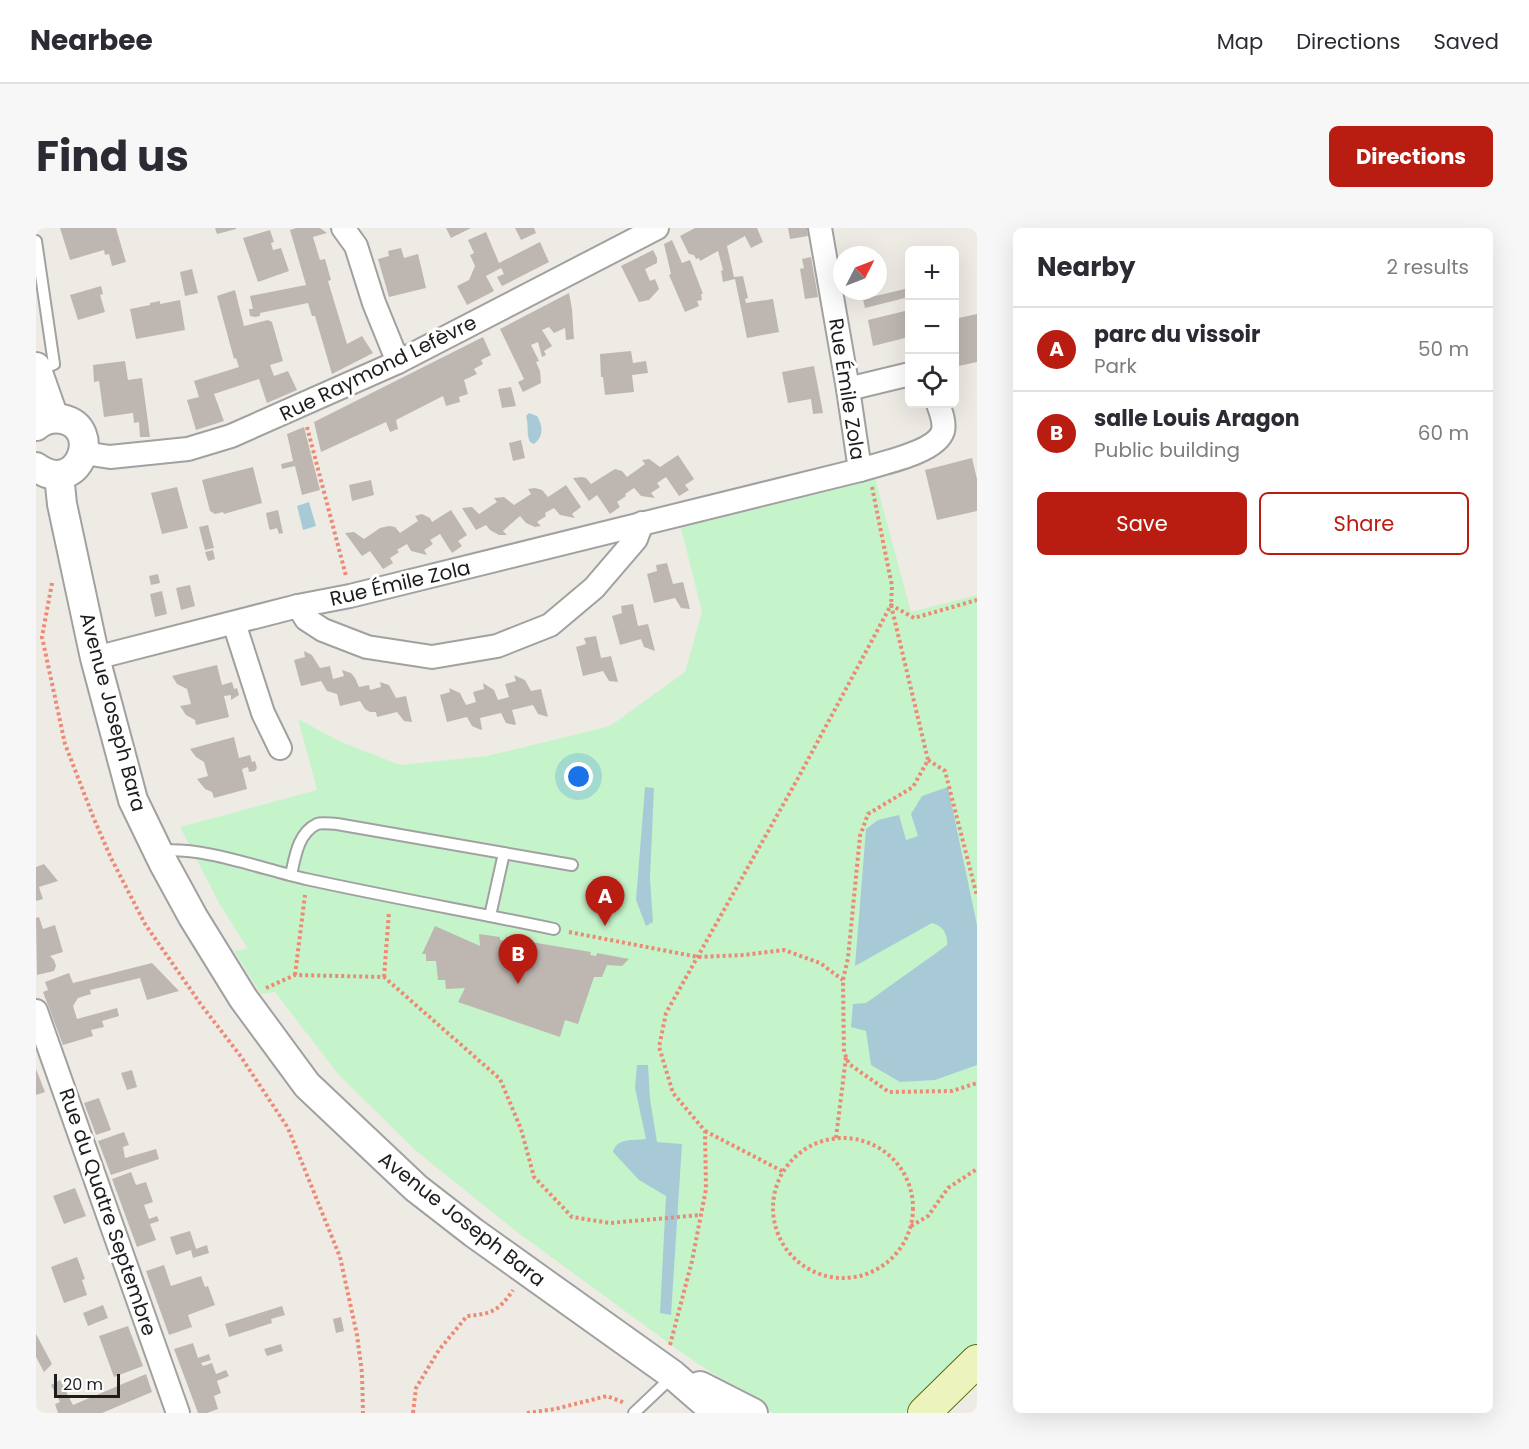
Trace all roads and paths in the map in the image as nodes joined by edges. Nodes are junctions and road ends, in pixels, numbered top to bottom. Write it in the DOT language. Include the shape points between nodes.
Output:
graph roads {
  1 [pos="343,228"];
  2 [pos="657,228"];
  3 [pos="820,228"];
  4 [pos="36,241"];
  5 [pos="398,362"];
  6 [pos="43,367"];
  7 [pos="905,375"];
  8 [pos="848,389"];
  9 [pos="299,407"];
  10 [pos="939,408"];
  11 [pos="45,422"];
  12 [pos="84,453"];
  13 [pos="864,469"];
  14 [pos="48,471"];
  15 [pos="642,524"];
  16 [pos="350,596"];
  17 [pos="977,600"];
  18 [pos="891,605"];
  19 [pos="298,606"];
  20 [pos="234,623"];
  21 [pos="95,658"];
  22 [pos="279,748"];
  23 [pos="928,760"];
  24 [pos="158,851"];
  25 [pos="504,853"];
  26 [pos="572,865"];
  27 [pos="291,875"];
  28 [pos="307,879"];
  29 [pos="390,896"];
  30 [pos="977,896"];
  31 [pos="490,916"];
  32 [pos="554,929"];
  33 [pos="698,957"];
  34 [pos="295,975"];
  35 [pos="384,977"];
  36 [pos="843,980"];
  37 [pos="243,998"];
  38 [pos="36,1011"];
  39 [pos="846,1056"];
  40 [pos="977,1083"];
  41 [pos="705,1131"];
  42 [pos="836,1138"];
  43 [pos="977,1169"];
  44 [pos="783,1172"];
  45 [pos="701,1215"];
  46 [pos="910,1226"];
  47 [pos="525,1270"];
  48 [pos="977,1361"];
  49 [pos="665,1370"];
  50 [pos="635,1412"];
  51 [pos="178,1413"];
  52 [pos="413,1413"];
  53 [pos="527,1413"];
  54 [pos="717,1413"];
  55 [pos="753,1413"];
  56 [pos="924,1413"];
  1 -- 5 [label="street" via="356,246"];
  2 -- 5 [label="street, Rue Raymond Lefèvre"];
  3 -- 8 [label="street, Rue Émile Zola"];
  4 -- 6 [label="lane"];
  5 -- 9 [label="street, Rue Raymond Lefèvre"];
  6 -- 11 [label="street"];
  7 -- 8 [label="street"];
  8 -- 13 [label="street, Rue Émile Zola"];
  9 -- 12 [label="street, Rue Raymond Lefèvre" via="231,436 188,449 110,456"];
  9 -- 16 [label="path"];
  10 -- 13 [label="street" via="944,421 937,441 925,450"];
  11 -- 12 [label="street" via="63,419 78,428"];
  12 -- 14 [label="street, Avenue Joseph Bara" via="75,468"];
  13 -- 15 [label="street, Rue Émile Zola"];
  13 -- 18 [label="path" via="892,586"];
  14 -- 21 [label="street, Avenue Joseph Bara" via="62,504"];
  15 -- 16 [label="street, Rue Émile Zola"];
  15 -- 19 [label="street, Rue Émile Zola" via="636,539 594,588 550,625 497,646 432,657 367,647 323,630 306,619"];
  16 -- 19 [label="street, Rue Émile Zola"];
  17 -- 18 [label="path" via="914,618"];
  18 -- 23 [label="path"];
  18 -- 33 [label="path"];
  19 -- 20 [label="street, Rue Émile Zola"];
  20 -- 21 [label="street, Rue Émile Zola"];
  20 -- 22 [label="street" via="262,713"];
  21 -- 24 [label="street, Avenue Joseph Bara" via="133,800"];
  23 -- 30 [label="path" via="945,771"];
  23 -- 36 [label="path" via="913,787 868,814 860,836"];
  24 -- 27 [label="lane" via="195,852"];
  24 -- 37 [label="street, Avenue Joseph Bara"];
  25 -- 26 [label="lane"];
  25 -- 27 [label="lane" via="318,823 304,834"];
  25 -- 31 [label="lane"];
  27 -- 28 [label="lane"];
  28 -- 29 [label="lane"];
  28 -- 34 [label="path"];
  29 -- 31 [label="lane"];
  29 -- 35 [label="path"];
  31 -- 32 [label="lane"];
  32 -- 33 [label="path"];
  33 -- 36 [label="path" via="784,950 820,963"];
  33 -- 41 [label="path" via="666,1013 659,1047 674,1093"];
  34 -- 35 [label="path"];
  34 -- 37 [label="path"];
  35 -- 45 [label="path" via="501,1079 534,1177 572,1217 610,1223"];
  36 -- 39 [label="path"];
  37 -- 47 [label="street, Avenue Joseph Bara" via="307,1084 374,1151 416,1188"];
  38 -- 51 [label="street, Rue du Quatre Septembre"];
  39 -- 40 [label="path" via="849,1065 889,1092 952,1090"];
  39 -- 42 [label="path"];
  41 -- 44 [label="path"];
  41 -- 45 [label="path" via="706,1189"];
  42 -- 44 [label="path" via="812,1144 793,1158"];
  42 -- 46 [label="path" via="858,1139 879,1148 896,1163 908,1182 913,1204"];
  43 -- 46 [label="path" via="948,1188 927,1216"];
  44 -- 46 [label="path" via="773,1201 774,1224 784,1246 800,1264 821,1275 845,1278 877,1269 902,1247"];
  45 -- 49 [label="path"];
  47 -- 49 [label="street, Avenue Joseph Bara"];
  47 -- 52 [label="path" via="507,1300 488,1314 467,1316 439,1350 416,1388"];
  48 -- 56 [label="main road"];
  49 -- 50 [label="lane"];
  49 -- 54 [label="street, Avenue Joseph Bara"];
  49 -- 55 [label="street, Avenue Joseph Bara"];
  50 -- 53 [label="path" via="628,1404 607,1396"];
}
